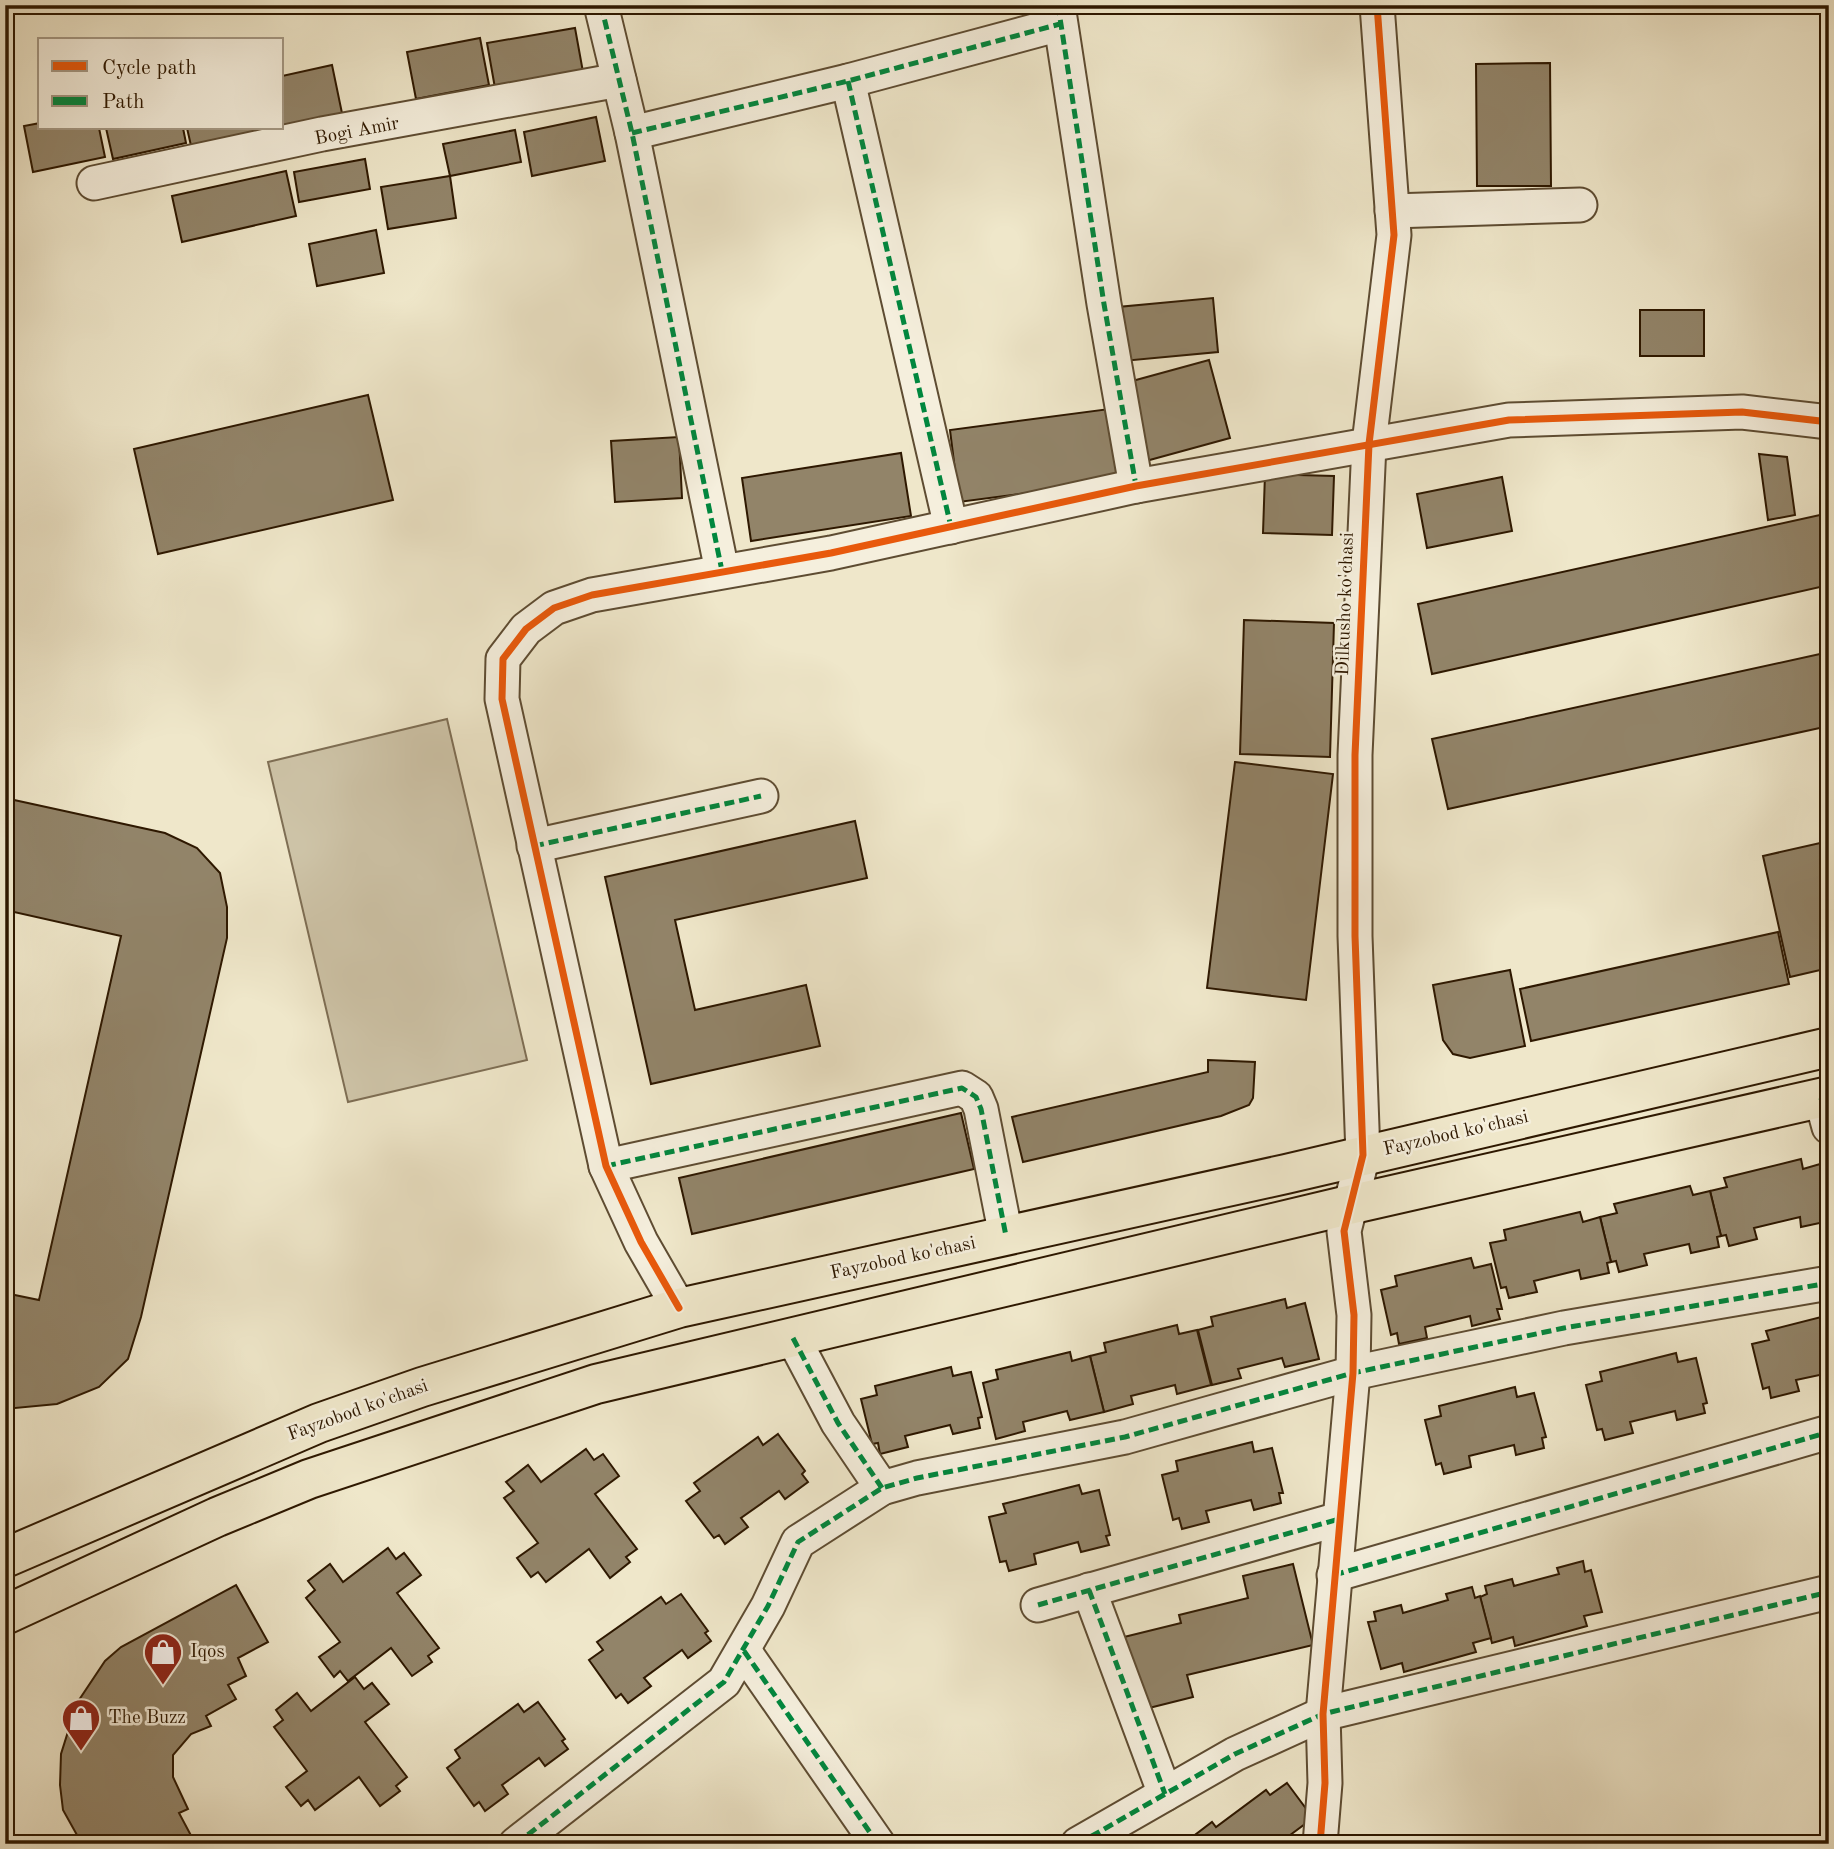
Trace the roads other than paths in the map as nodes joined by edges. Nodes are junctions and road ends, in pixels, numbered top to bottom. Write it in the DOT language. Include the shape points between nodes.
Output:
graph roads {
  1 [pos="601,5"];
  2 [pos="1377,5"];
  3 [pos="1059,15"];
  4 [pos="619,80"];
  5 [pos="848,81"];
  6 [pos="632,133"];
  7 [pos="94,183"];
  8 [pos="1580,205"];
  9 [pos="1392,211"];
  10 [pos="1829,422"];
  11 [pos="1369,444"];
  12 [pos="1136,486"];
  13 [pos="951,527"];
  14 [pos="722,571"];
  15 [pos="761,796"];
  16 [pos="534,846"];
  17 [pos="1829,1047"];
  18 [pos="1826,1107"];
  19 [pos="1363,1155"];
  20 [pos="606,1166"];
  21 [pos="1353,1204"];
  22 [pos="1006,1236"];
  23 [pos="1829,1283"];
  24 [pos="680,1308"];
  25 [pos="793,1338"];
  26 [pos="1353,1373"];
  27 [pos="1829,1432"];
  28 [pos="882,1488"];
  29 [pos="1339,1519"];
  30 [pos="5,1558"];
  31 [pos="1334,1575"];
  32 [pos="1089,1590"];
  33 [pos="1829,1592"];
  34 [pos="1038,1605"];
  35 [pos="11,1617"];
  36 [pos="744,1651"];
  37 [pos="1323,1714"];
  38 [pos="1165,1794"];
  39 [pos="1081,1843"];
  40 [pos="516,1844"];
  41 [pos="878,1844"];
  42 [pos="1320,1844"];
  1 -- 4 [label="street"];
  2 -- 9 [label="street, Dilkusho ko'chasi"];
  3 -- 5 [label="street"];
  3 -- 12 [label="street"];
  4 -- 6 [label="street"];
  4 -- 7 [label="street" via="322,134"];
  5 -- 6 [label="street"];
  5 -- 13 [label="street"];
  6 -- 14 [label="street"];
  8 -- 9 [label="street"];
  9 -- 11 [label="street, Dilkusho ko'chasi" via="1394,235"];
  10 -- 11 [label="street" via="1741,412 1509,420"];
  11 -- 12 [label="street"];
  11 -- 19 [label="street, Dilkusho ko'chasi" via="1355,755 1355,936"];
  12 -- 13 [label="street"];
  13 -- 14 [label="street"];
  14 -- 16 [label="street" via="572,600 526,629 503,659 502,699"];
  15 -- 16 [label="street"];
  16 -- 20 [label="street"];
  17 -- 19 [label="main road, Fayzobod ko'chasi"];
  18 -- 21 [label="main road"];
  19 -- 21 [label="street, Dilkusho ko'chasi"];
  19 -- 22 [label="main road, Fayzobod ko'chasi"];
  20 -- 22 [label="street" via="962,1088 981,1108"];
  20 -- 24 [label="street" via="641,1242"];
  21 -- 25 [label="main road"];
  21 -- 26 [label="street, Dilkusho ko'chasi" via="1344,1231 1354,1315"];
  22 -- 24 [label="main road, Fayzobod ko'chasi"];
  23 -- 26 [label="street" via="1564,1328"];
  24 -- 30 [label="main road, Fayzobod ko'chasi" via="319,1423"];
  25 -- 28 [label="street" via="838,1423"];
  25 -- 35 [label="main road" via="596,1384 392,1449 217,1517"];
  26 -- 28 [label="street" via="1125,1437"];
  26 -- 29 [label="street, Dilkusho ko'chasi"];
  27 -- 31 [label="street"];
  28 -- 36 [label="street" via="798,1542"];
  29 -- 31 [label="street, Dilkusho ko'chasi"];
  29 -- 32 [label="street"];
  31 -- 37 [label="street, Dilkusho ko'chasi"];
  32 -- 34 [label="street"];
  32 -- 38 [label="street"];
  33 -- 37 [label="street"];
  36 -- 40 [label="street" via="724,1682"];
  36 -- 41 [label="street"];
  37 -- 38 [label="street" via="1235,1754"];
  37 -- 42 [label="street, Dilkusho ko'chasi" via="1325,1783"];
  38 -- 39 [label="street"];
}
